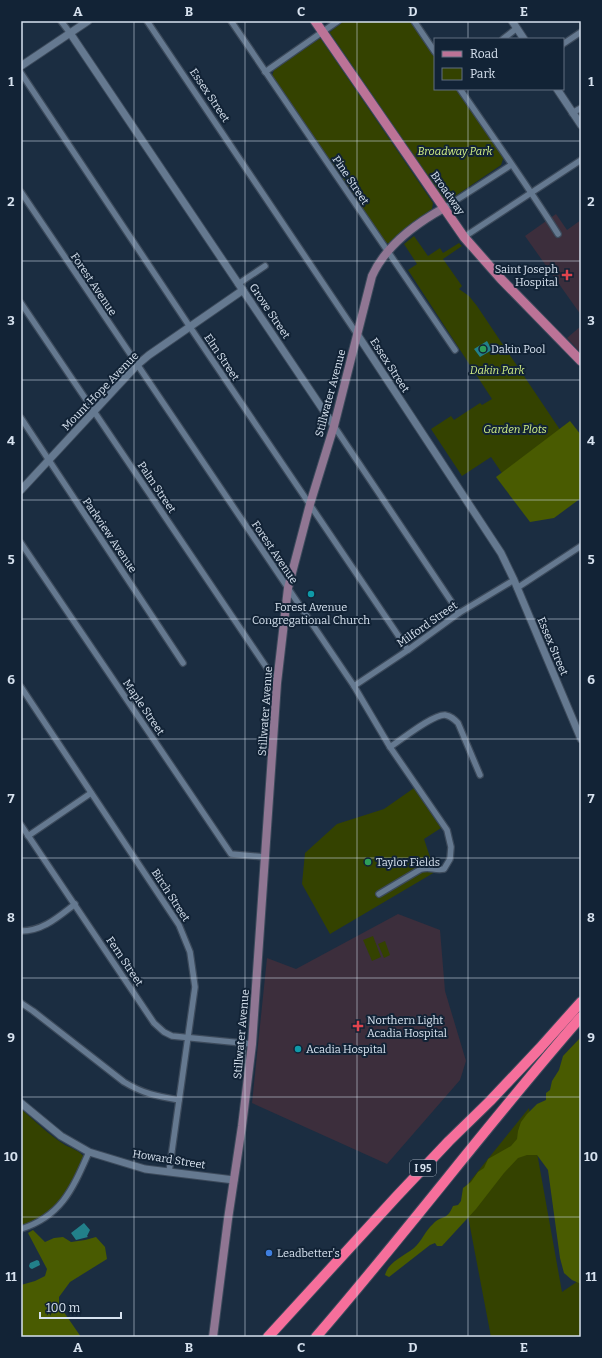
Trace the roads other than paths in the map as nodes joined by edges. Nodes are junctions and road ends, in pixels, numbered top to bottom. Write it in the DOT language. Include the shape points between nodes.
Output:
graph roads {
  1 [pos="62,21"];
  2 [pos="88,21"];
  3 [pos="147,21"];
  4 [pos="231,21"];
  5 [pos="315,21"];
  6 [pos="338,21"];
  7 [pos="414,21"];
  8 [pos="512,21"];
  9 [pos="517,28"];
  10 [pos="323,32"];
  11 [pos="581,32"];
  12 [pos="70,33"];
  13 [pos="503,38"];
  14 [pos="523,38"];
  15 [pos="564,43"];
  16 [pos="434,51"];
  17 [pos="21,66"];
  18 [pos="265,72"];
  19 [pos="21,73"];
  20 [pos="461,90"];
  21 [pos="558,90"];
  22 [pos="581,108"];
  23 [pos="572,113"];
  24 [pos="581,125"];
  25 [pos="581,160"];
  26 [pos="511,165"];
  27 [pos="21,192"];
  28 [pos="532,193"];
  29 [pos="444,208"];
  30 [pos="558,234"];
  31 [pos="464,237"];
  32 [pos="387,251"];
  33 [pos="265,266"];
  34 [pos="238,284"];
  35 [pos="243,290"];
  36 [pos="21,303"];
  37 [pos="190,328"];
  38 [pos="357,334"];
  39 [pos="455,350"];
  40 [pos="581,361"];
  41 [pos="137,365"];
  42 [pos="94,411"];
  43 [pos="21,418"];
  44 [pos="334,426"];
  45 [pos="49,460"];
  46 [pos="21,490"];
  47 [pos="310,504"];
  48 [pos="21,543"];
  49 [pos="581,546"];
  50 [pos="514,580"];
  51 [pos="288,588"];
  52 [pos="517,588"];
  53 [pos="459,613"];
  54 [pos="408,650"];
  55 [pos="183,663"];
  56 [pos="277,683"];
  57 [pos="354,686"];
  58 [pos="21,687"];
  59 [pos="581,739"];
  60 [pos="390,747"];
  61 [pos="480,775"];
  62 [pos="91,793"];
  63 [pos="21,825"];
  64 [pos="28,836"];
  65 [pos="265,857"];
  66 [pos="379,894"];
  67 [pos="75,904"];
  68 [pos="21,931"];
  69 [pos="581,1002"];
  70 [pos="21,1003"];
  71 [pos="581,1017"];
  72 [pos="188,1037"];
  73 [pos="252,1044"];
  74 [pos="179,1100"];
  75 [pos="21,1103"];
  76 [pos="89,1152"];
  77 [pos="170,1172"];
  78 [pos="234,1180"];
  79 [pos="21,1229"];
  80 [pos="213,1337"];
  81 [pos="268,1337"];
  82 [pos="316,1337"];
  1 -- 12 [label="street, Grove Street"];
  2 -- 12 [label="street"];
  3 -- 38 [label="street, Essex Street"];
  4 -- 18 [label="street, Pine Street"];
  5 -- 10 [label="main road, Broadway"];
  6 -- 10 [label="street"];
  7 -- 16 [label="street"];
  8 -- 9 [label="street"];
  9 -- 13 [label="street"];
  9 -- 14 [label="street"];
  10 -- 18 [label="street"];
  10 -- 29 [label="main road, Broadway"];
  11 -- 15 [label="street"];
  12 -- 17 [label="street"];
  12 -- 34 [label="street, Grove Street"];
  18 -- 32 [label="street, Pine Street"];
  19 -- 37 [label="street, Elm Street"];
  20 -- 26 [label="street"];
  21 -- 23 [label="street"];
  22 -- 23 [label="street"];
  23 -- 24 [label="street"];
  25 -- 28 [label="street"];
  26 -- 28 [label="street"];
  26 -- 29 [label="street, Stillwater Avenue"];
  27 -- 41 [label="street, Forest Avenue"];
  28 -- 30 [label="street"];
  28 -- 31 [label="street"];
  29 -- 31 [label="main road, Broadway"];
  29 -- 32 [label="main road, Stillwater Avenue" via="401,237"];
  31 -- 40 [label="main road, Broadway"];
  32 -- 38 [label="main road, Stillwater Avenue" via="372,276"];
  32 -- 39 [label="street, Pine Street"];
  33 -- 34 [label="street"];
  34 -- 35 [label="street, Grove Street"];
  35 -- 37 [label="street, Mount Hope Avenue"];
  35 -- 44 [label="street, Grove Street"];
  36 -- 42 [label="street, Palm Street"];
  37 -- 41 [label="street, Mount Hope Avenue"];
  37 -- 47 [label="street, Elm Street"];
  38 -- 44 [label="main road, Stillwater Avenue"];
  38 -- 50 [label="street, Essex Street" via="501,553"];
  41 -- 42 [label="street, Mount Hope Avenue"];
  41 -- 51 [label="street, Forest Avenue"];
  42 -- 45 [label="street, Mount Hope Avenue"];
  42 -- 56 [label="street, Palm Street"];
  43 -- 45 [label="street, Parkview Avenue"];
  44 -- 47 [label="main road, Stillwater Avenue"];
  44 -- 53 [label="street, Grove Street"];
  45 -- 46 [label="street, Mount Hope Avenue"];
  45 -- 55 [label="street, Parkview Avenue"];
  47 -- 51 [label="main road, Stillwater Avenue"];
  47 -- 54 [label="street, Elm Street"];
  48 -- 65 [label="street, Maple Street" via="231,854"];
  49 -- 52 [label="street"];
  50 -- 52 [label="street, Essex Street"];
  50 -- 53 [label="street, Milford Street"];
  51 -- 56 [label="main road, Stillwater Avenue"];
  51 -- 57 [label="street, Forest Avenue"];
  52 -- 59 [label="street, Essex Street"];
  53 -- 54 [label="street, Milford Street"];
  54 -- 57 [label="street, Milford Street"];
  56 -- 65 [label="main road, Stillwater Avenue"];
  57 -- 60 [label="street, Forest Avenue"];
  58 -- 62 [label="street, Birch Street"];
  60 -- 61 [label="street" via="435,717 452,717 458,723"];
  60 -- 66 [label="street, Forest Avenue" via="446,830 451,847 450,859 444,869 420,869"];
  62 -- 64 [label="street"];
  62 -- 72 [label="street, Birch Street" via="179,924 190,952 195,987"];
  63 -- 64 [label="street, Fern Street"];
  64 -- 67 [label="street, Fern Street"];
  65 -- 73 [label="main road, Stillwater Avenue"];
  67 -- 68 [label="street" via="49,924"];
  67 -- 72 [label="street, Fern Street" via="154,1023 172,1036"];
  69 -- 81 [label="highway, I 95" via="490,1101 397,1196"];
  70 -- 74 [label="street" via="138,1091"];
  71 -- 82 [label="highway, I 95"];
  72 -- 73 [label="street, Fern Street"];
  72 -- 74 [label="street, Birch Street"];
  73 -- 78 [label="main road, Stillwater Avenue"];
  74 -- 77 [label="street, Birch Street"];
  75 -- 76 [label="street, Howard Street" via="50,1128"];
  76 -- 77 [label="street, Howard Street" via="145,1169"];
  76 -- 79 [label="street" via="74,1186 57,1209 33,1225"];
  77 -- 78 [label="street, Howard Street"];
  78 -- 80 [label="main road, Stillwater Avenue"];
}
